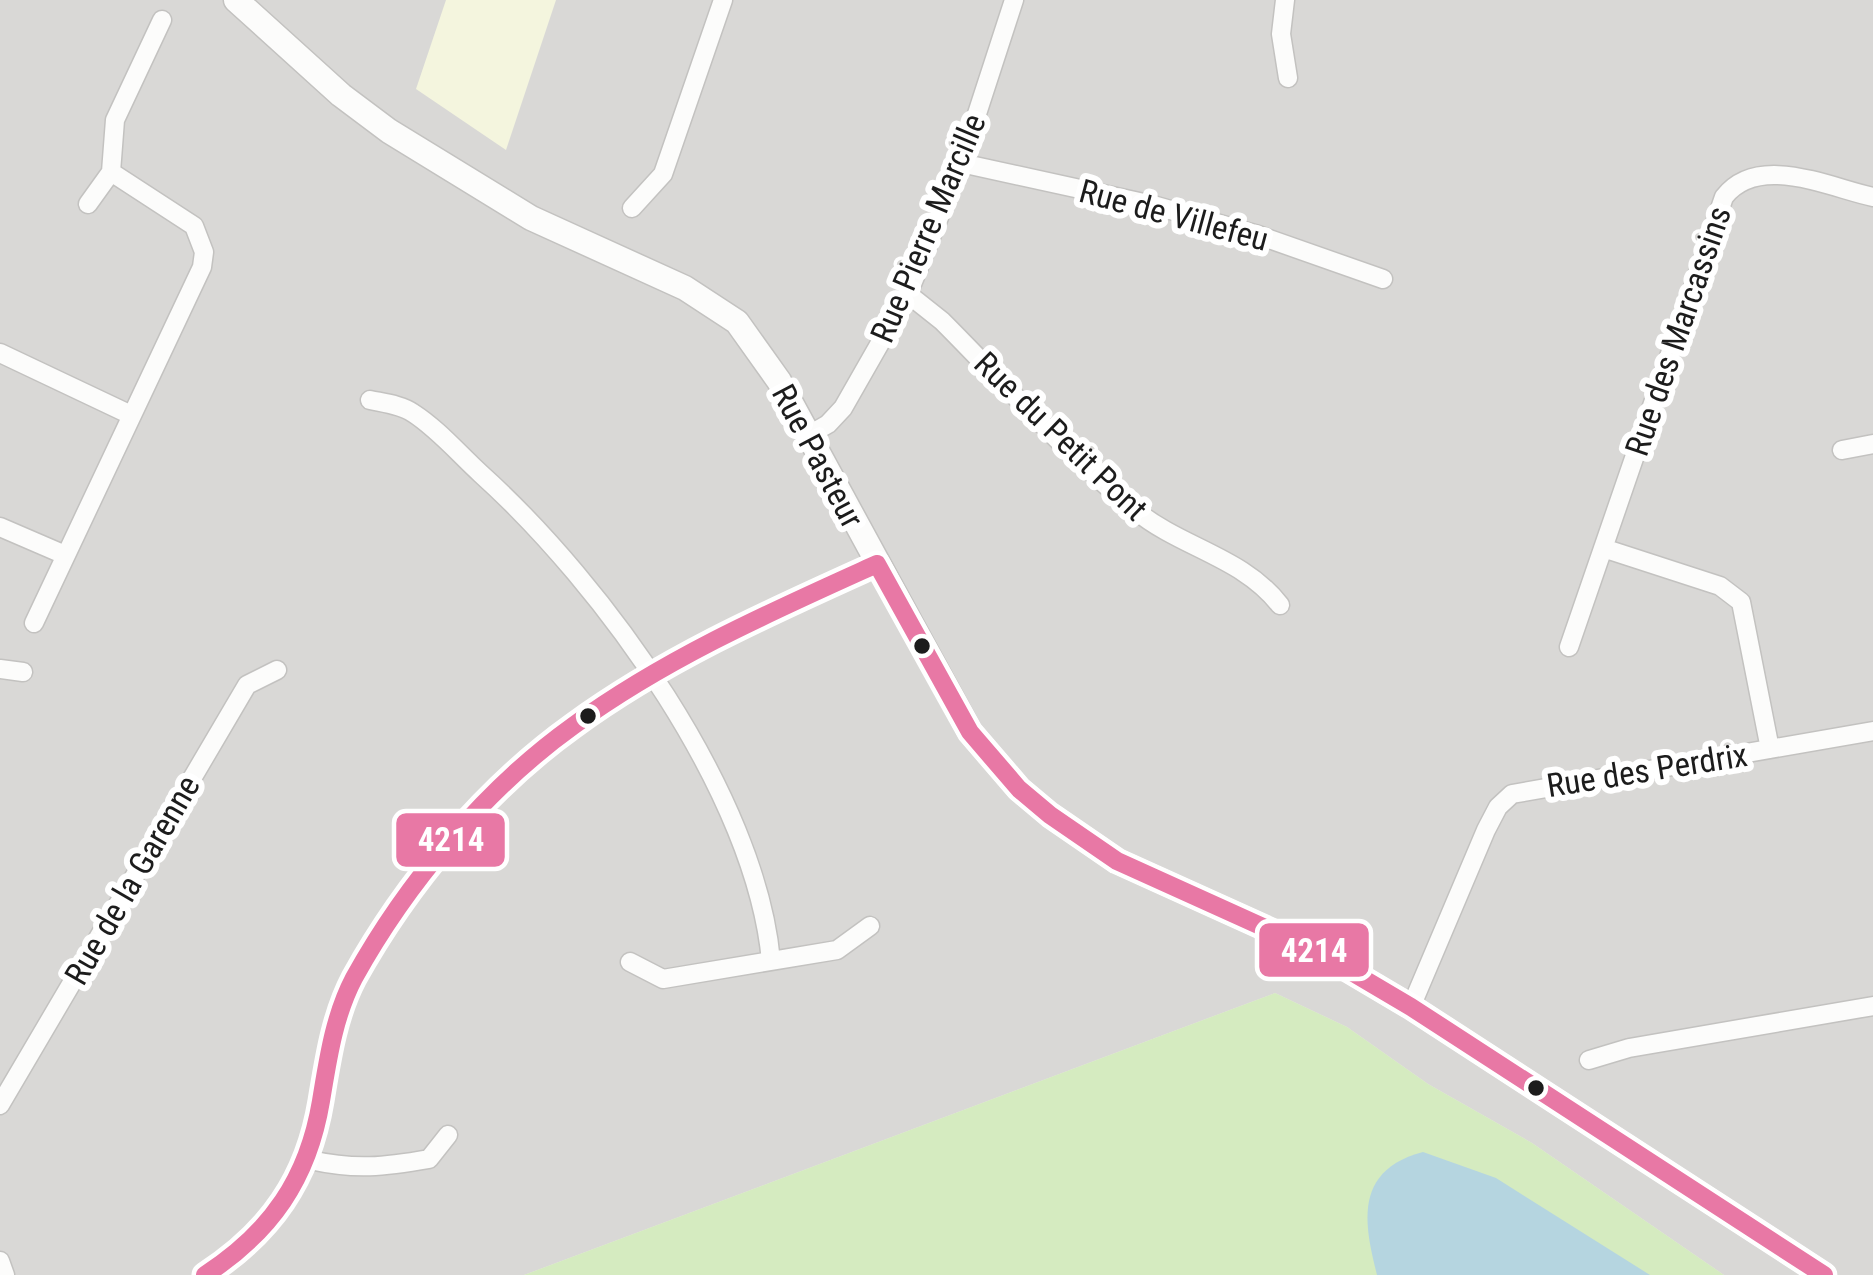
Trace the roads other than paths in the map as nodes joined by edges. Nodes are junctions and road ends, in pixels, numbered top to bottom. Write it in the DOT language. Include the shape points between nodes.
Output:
graph roads {
  1 [pos="236,0"];
  2 [pos="723,0"];
  3 [pos="1014,0"];
  4 [pos="1285,0"];
  5 [pos="162,20"];
  6 [pos="1288,79"];
  7 [pos="961,163"];
  8 [pos="111,172"];
  9 [pos="1873,197"];
  10 [pos="88,204"];
  11 [pos="632,208"];
  12 [pos="1383,279"];
  13 [pos="908,294"];
  14 [pos="0,353"];
  15 [pos="370,400"];
  16 [pos="131,415"];
  17 [pos="809,435"];
  18 [pos="1873,444"];
  19 [pos="1842,450"];
  20 [pos="0,527"];
  21 [pos="1603,548"];
  22 [pos="65,555"];
  23 [pos="877,564"];
  24 [pos="1280,605"];
  25 [pos="34,623"];
  26 [pos="1569,647"];
  27 [pos="0,670"];
  28 [pos="277,670"];
  29 [pos="23,672"];
  30 [pos="650,675"];
  31 [pos="1873,731"];
  32 [pos="1770,749"];
  33 [pos="871,926"];
  34 [pos="771,961"];
  35 [pos="630,962"];
  36 [pos="1411,1006"];
  37 [pos="1873,1006"];
  38 [pos="1589,1060"];
  39 [pos="0,1105"];
  40 [pos="448,1136"];
  41 [pos="310,1160"];
  42 [pos="0,1261"];
  43 [pos="5,1275"];
  44 [pos="205,1275"];
  45 [pos="1824,1275"];
  1 -- 17 [label="street, Rue Pasteur" via="389,131 531,218 685,288 737,322"];
  2 -- 11 [label="street" via="663,174"];
  3 -- 7 [label="street, Rue Pierre Marcille"];
  4 -- 6 [label="street"];
  5 -- 8 [label="street" via="115,120"];
  7 -- 12 [label="street, Rue de Villefeu" via="1154,205"];
  7 -- 13 [label="street, Rue Pierre Marcille"];
  8 -- 10 [label="street"];
  8 -- 16 [label="street" via="194,226 204,252"];
  9 -- 21 [label="street, Rue des Marcassins" via="1763,174 1724,197"];
  13 -- 17 [label="street, Rue Pierre Marcille" via="842,408"];
  13 -- 24 [label="street, Rue du Petit Pont" via="1134,509 1175,539 1239,566"];
  14 -- 16 [label="street"];
  15 -- 30 [label="street" via="410,410 521,510"];
  16 -- 22 [label="street"];
  17 -- 23 [label="street, Rue Pasteur"];
  18 -- 19 [label="street"];
  20 -- 22 [label="street"];
  21 -- 26 [label="street, Rue des Marcassins"];
  21 -- 32 [label="street" via="1720,586 1741,602"];
  22 -- 25 [label="street"];
  23 -- 30 [label="street"];
  23 -- 36 [label="street, Rue Pasteur" via="970,732 1050,815 1117,861 1318,952"];
  27 -- 29 [label="street"];
  28 -- 39 [label="street, Rue de la Garenne" via="247,685"];
  30 -- 34 [label="street" via="717,790 761,908"];
  30 -- 41 [label="street" via="542,751 426,874 353,981 328,1058"];
  31 -- 32 [label="street, Rue des Perdrix"];
  32 -- 36 [label="street, Rue des Perdrix" via="1512,794 1486,830"];
  33 -- 34 [label="street" via="837,950"];
  34 -- 35 [label="street" via="663,979"];
  36 -- 45 [label="street, Rue Pasteur"];
  37 -- 38 [label="street"];
  40 -- 41 [label="street" via="430,1159 383,1168"];
  41 -- 44 [label="street" via="278,1215"];
  42 -- 43 [label="street"];
}
